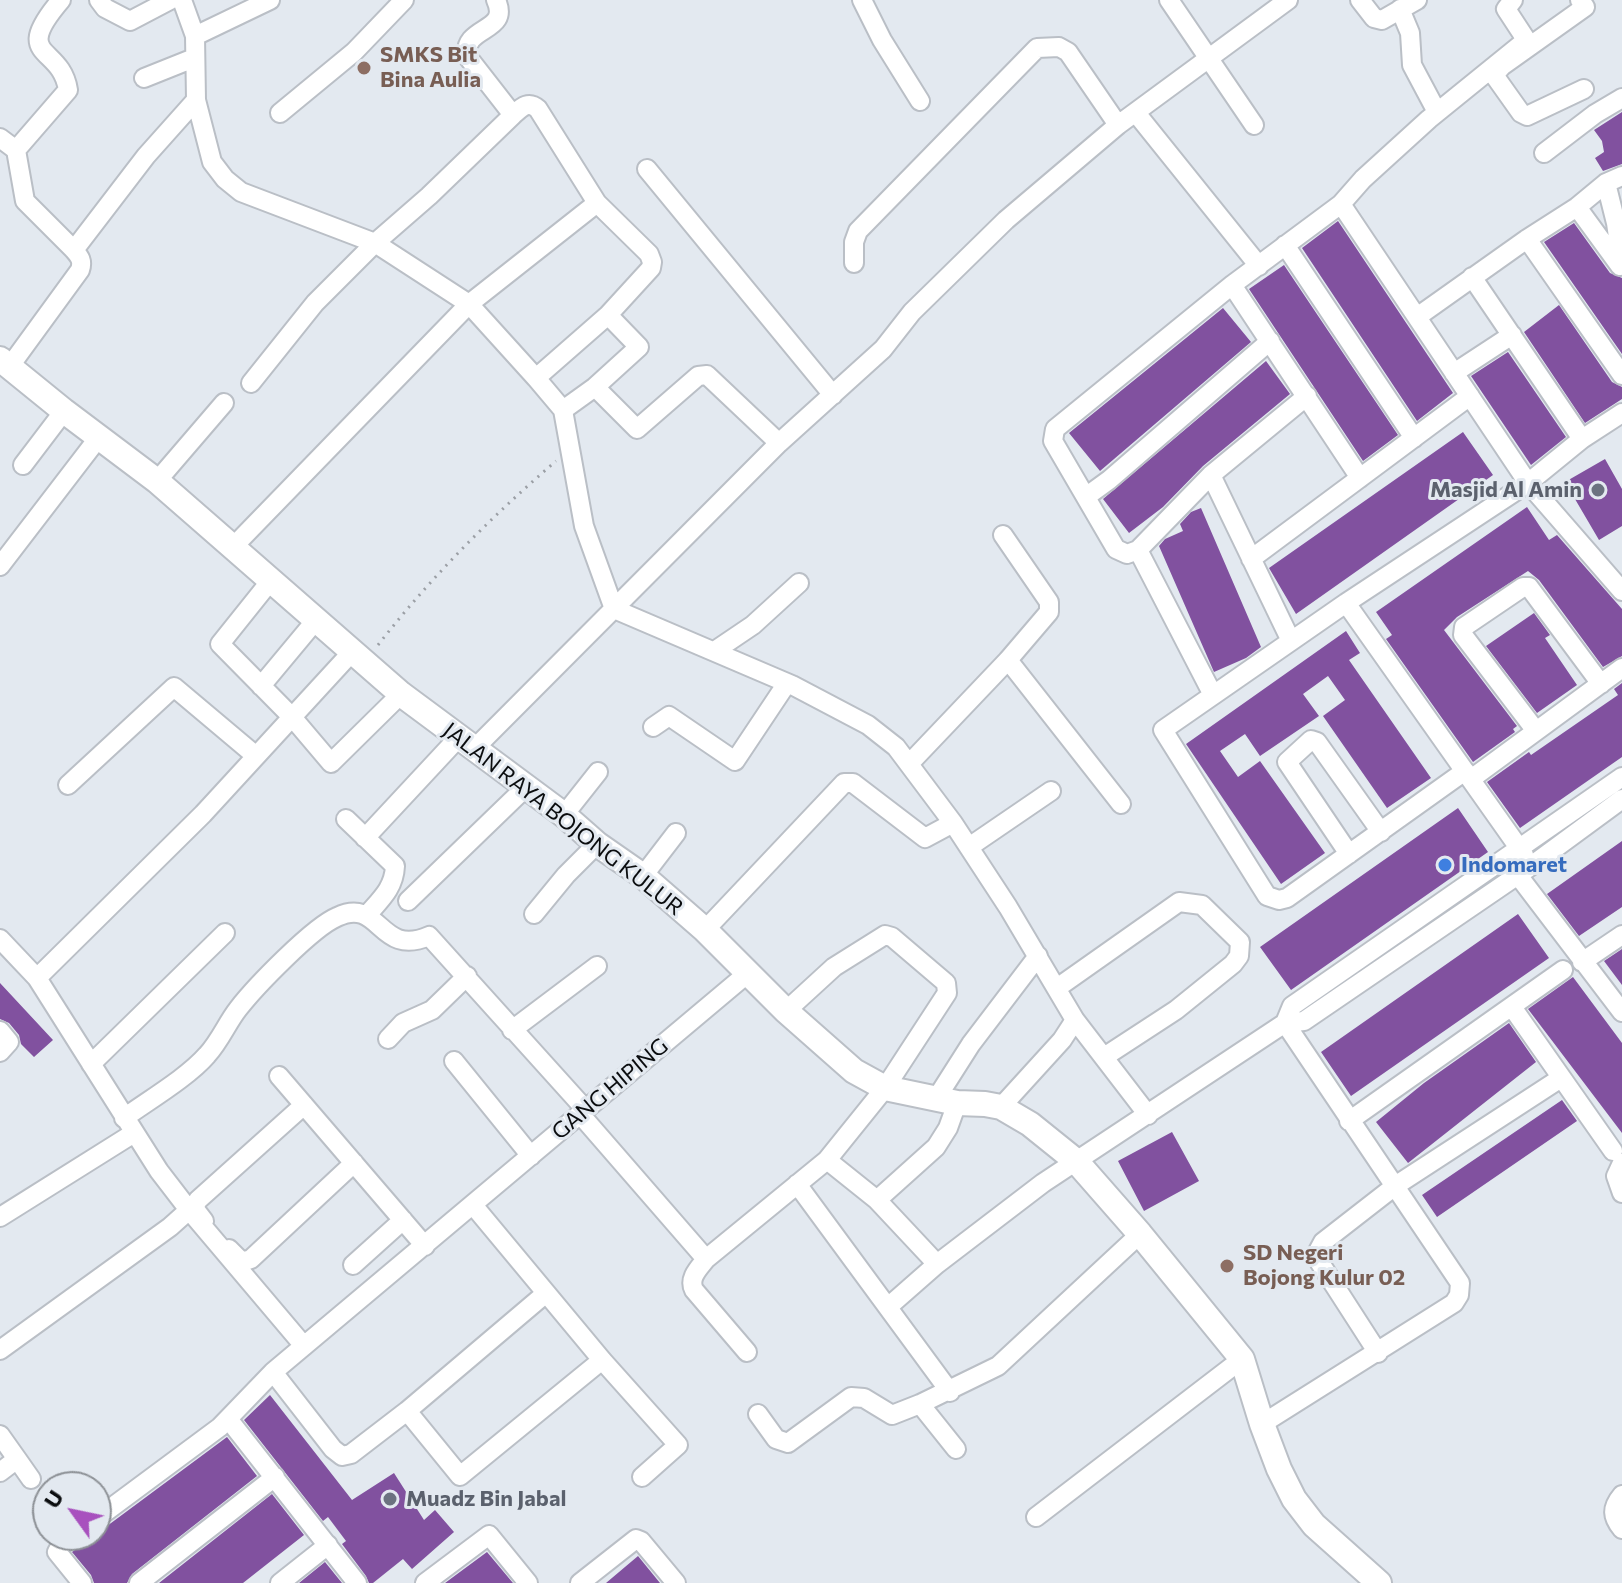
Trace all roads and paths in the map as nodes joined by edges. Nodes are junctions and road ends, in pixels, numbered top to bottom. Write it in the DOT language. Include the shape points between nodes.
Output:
graph roads {
  1 [pos="61,0"];
  2 [pos="99,0"];
  3 [pos="170,0"];
  4 [pos="182,0"];
  5 [pos="270,0"];
  6 [pos="404,0"];
  7 [pos="496,0"];
  8 [pos="862,0"];
  9 [pos="1169,0"];
  10 [pos="1288,0"];
  11 [pos="1360,0"];
  12 [pos="1417,0"];
  13 [pos="1513,0"];
  14 [pos="1588,2"];
  15 [pos="1400,9"];
  16 [pos="195,36"];
  17 [pos="194,58"];
  18 [pos="1210,58"];
  19 [pos="144,78"];
  20 [pos="1584,89"];
  21 [pos="1622,98"];
  22 [pos="196,100"];
  23 [pos="920,101"];
  24 [pos="1437,112"];
  25 [pos="280,113"];
  26 [pos="1136,113"];
  27 [pos="513,115"];
  28 [pos="1118,125"];
  29 [pos="1254,125"];
  30 [pos="0,138"];
  31 [pos="16,150"];
  32 [pos="1544,153"];
  33 [pos="647,169"];
  34 [pos="1614,179"];
  35 [pos="597,203"];
  36 [pos="1341,204"];
  37 [pos="1577,207"];
  38 [pos="1527,239"];
  39 [pos="375,243"];
  40 [pos="1285,245"];
  41 [pos="74,250"];
  42 [pos="854,263"];
  43 [pos="1259,266"];
  44 [pos="1622,266"];
  45 [pos="1472,277"];
  46 [pos="1232,285"];
  47 [pos="469,304"];
  48 [pos="608,315"];
  49 [pos="1417,317"];
  50 [pos="1512,335"];
  51 [pos="1270,341"];
  52 [pos="5,362"];
  53 [pos="1454,373"];
  54 [pos="1622,375"];
  55 [pos="536,378"];
  56 [pos="251,383"];
  57 [pos="595,387"];
  58 [pos="833,395"];
  59 [pos="1307,396"];
  60 [pos="1470,396"];
  61 [pos="224,403"];
  62 [pos="563,410"];
  63 [pos="64,411"];
  64 [pos="1622,413"];
  65 [pos="99,437"];
  66 [pos="1414,438"];
  67 [pos="1582,439"];
  68 [pos="779,443"];
  69 [pos="572,448"];
  70 [pos="23,465"];
  71 [pos="1211,475"];
  72 [pos="1360,478"];
  73 [pos="157,481"];
  74 [pos="1528,483"];
  75 [pos="1087,496"];
  76 [pos="1003,535"];
  77 [pos="234,546"];
  78 [pos="1138,550"];
  79 [pos="1251,559"];
  80 [pos="0,566"];
  81 [pos="272,579"];
  82 [pos="799,583"];
  83 [pos="1622,591"];
  84 [pos="1346,603"];
  85 [pos="614,609"];
  86 [pos="316,620"];
  87 [pos="1291,641"];
  88 [pos="716,650"];
  89 [pos="358,659"];
  90 [pos="1008,660"];
  91 [pos="1622,668"];
  92 [pos="787,683"];
  93 [pos="1601,684"];
  94 [pos="261,686"];
  95 [pos="401,694"];
  96 [pos="1213,695"];
  97 [pos="292,717"];
  98 [pos="653,727"];
  99 [pos="1536,731"];
  100 [pos="466,743"];
  101 [pos="256,756"];
  102 [pos="909,764"];
  103 [pos="598,772"];
  104 [pos="1468,775"];
  105 [pos="1622,777"];
  106 [pos="68,785"];
  107 [pos="526,787"];
  108 [pos="1051,791"];
  109 [pos="1622,799"];
  110 [pos="1121,804"];
  111 [pos="564,815"];
  112 [pos="346,819"];
  113 [pos="953,823"];
  114 [pos="1381,832"];
  115 [pos="676,833"];
  116 [pos="365,838"];
  117 [pos="597,844"];
  118 [pos="969,847"];
  119 [pos="1519,848"];
  120 [pos="1349,854"];
  121 [pos="1524,870"];
  122 [pos="643,876"];
  123 [pos="408,901"];
  124 [pos="534,914"];
  125 [pos="367,915"];
  126 [pos="705,930"];
  127 [pos="225,933"];
  128 [pos="1622,935"];
  129 [pos="0,939"];
  130 [pos="1038,956"];
  131 [pos="1582,962"];
  132 [pos="597,966"];
  133 [pos="1563,970"];
  134 [pos="748,973"];
  135 [pos="467,976"];
  136 [pos="37,978"];
  137 [pos="1057,988"];
  138 [pos="1512,1007"];
  139 [pos="786,1011"];
  140 [pos="1622,1012"];
  141 [pos="1075,1020"];
  142 [pos="1285,1023"];
  143 [pos="512,1030"];
  144 [pos="388,1039"];
  145 [pos="1104,1057"];
  146 [pos="454,1061"];
  147 [pos="91,1064"];
  148 [pos="279,1076"];
  149 [pos="1561,1078"];
  150 [pos="885,1088"];
  151 [pos="946,1101"];
  152 [pos="304,1105"];
  153 [pos="1001,1107"];
  154 [pos="583,1112"];
  155 [pos="1148,1115"];
  156 [pos="1349,1121"];
  157 [pos="129,1126"];
  158 [pos="531,1156"];
  159 [pos="1618,1157"];
  160 [pos="827,1160"];
  161 [pos="1076,1161"];
  162 [pos="354,1163"];
  163 [pos="797,1184"];
  164 [pos="1395,1186"];
  165 [pos="1622,1193"];
  166 [pos="877,1200"];
  167 [pos="473,1205"];
  168 [pos="189,1210"];
  169 [pos="0,1216"];
  170 [pos="403,1220"];
  171 [pos="1140,1234"];
  172 [pos="425,1246"];
  173 [pos="374,1247"];
  174 [pos="706,1259"];
  175 [pos="937,1264"];
  176 [pos="353,1265"];
  177 [pos="395,1271"];
  178 [pos="545,1294"];
  179 [pos="888,1307"];
  180 [pos="304,1346"];
  181 [pos="0,1350"];
  182 [pos="747,1352"];
  183 [pos="1378,1353"];
  184 [pos="1242,1359"];
  185 [pos="602,1360"];
  186 [pos="273,1372"];
  187 [pos="950,1392"];
  188 [pos="920,1404"];
  189 [pos="407,1411"];
  190 [pos="758,1414"];
  191 [pos="229,1420"];
  192 [pos="1262,1424"];
  193 [pos="0,1435"];
  194 [pos="956,1449"];
  195 [pos="17,1459"];
  196 [pos="0,1472"];
  197 [pos="275,1477"];
  198 [pos="642,1477"];
  199 [pos="31,1479"];
  200 [pos="1622,1495"];
  201 [pos="112,1507"];
  202 [pos="1036,1517"];
  203 [pos="1622,1529"];
  204 [pos="328,1545"];
  205 [pos="58,1551"];
  206 [pos="82,1583"];
  207 [pos="139,1583"];
  208 [pos="280,1583"];
  209 [pos="357,1583"];
  210 [pos="425,1583"];
  211 [pos="528,1583"];
  212 [pos="580,1583"];
  213 [pos="676,1583"];
  214 [pos="1379,1583"];
  1 -- 31 [label="street" via="37,41 66,76 68,90"];
  2 -- 3 [label="street" via="130,21"];
  4 -- 16 [label="street"];
  5 -- 16 [label="street"];
  6 -- 25 [label="street" via="354,52"];
  7 -- 27 [label="street" via="499,17 469,40 467,56"];
  8 -- 23 [label="street"];
  9 -- 18 [label="street"];
  10 -- 18 [label="street"];
  11 -- 15 [label="street" via="1377,20"];
  12 -- 15 [label="street"];
  13 -- 24 [label="street" via="1506,9 1524,42"];
  14 -- 20 [label="street" via="1494,75 1527,116"];
  15 -- 24 [label="street" via="1410,33 1412,65"];
  16 -- 17 [label="street"];
  17 -- 19 [label="street"];
  17 -- 22 [label="street"];
  18 -- 26 [label="street"];
  18 -- 29 [label="street"];
  21 -- 32 [label="street"];
  22 -- 39 [label="street" via="212,162 241,192"];
  22 -- 41 [label="street"];
  24 -- 36 [label="street"];
  26 -- 28 [label="street"];
  26 -- 43 [label="street"];
  27 -- 35 [label="street" via="526,105 538,109"];
  27 -- 39 [label="street"];
  28 -- 42 [label="street" via="1068,52 1037,48 858,231"];
  28 -- 58 [label="street" via="1006,220"];
  30 -- 31 [label="street"];
  31 -- 41 [label="street" via="25,201"];
  33 -- 58 [label="street"];
  34 -- 37 [label="street"];
  34 -- 44 [label="street"];
  35 -- 47 [label="street"];
  35 -- 48 [label="street" via="652,262"];
  36 -- 40 [label="street"];
  36 -- 49 [label="street"];
  37 -- 38 [label="street"];
  37 -- 44 [label="street"];
  38 -- 45 [label="street"];
  38 -- 54 [label="street"];
  39 -- 47 [label="street"];
  39 -- 56 [label="street" via="315,303"];
  40 -- 43 [label="street"];
  40 -- 66 [label="street"];
  41 -- 52 [label="street" via="80,270"];
  43 -- 46 [label="street"];
  45 -- 49 [label="street"];
  45 -- 50 [label="street"];
  46 -- 51 [label="street"];
  46 -- 75 [label="street" via="1055,429 1053,441"];
  47 -- 55 [label="street"];
  47 -- 77 [label="street"];
  48 -- 55 [label="street"];
  48 -- 57 [label="street" via="639,347"];
  49 -- 53 [label="street"];
  50 -- 53 [label="street"];
  50 -- 67 [label="street"];
  51 -- 59 [label="street"];
  51 -- 75 [label="street"];
  52 -- 63 [label="main road, JALAN RAYA BOJONG KULUR"];
  53 -- 60 [label="street"];
  55 -- 62 [label="street"];
  57 -- 62 [label="street"];
  57 -- 68 [label="street" via="637,429 698,376 707,375"];
  58 -- 68 [label="street"];
  59 -- 71 [label="street"];
  59 -- 72 [label="street"];
  60 -- 66 [label="street"];
  60 -- 74 [label="street"];
  61 -- 73 [label="street"];
  62 -- 69 [label="street"];
  63 -- 65 [label="main road, JALAN RAYA BOJONG KULUR"];
  63 -- 70 [label="street"];
  64 -- 67 [label="street"];
  65 -- 73 [label="main road, JALAN RAYA BOJONG KULUR"];
  65 -- 80 [label="street"];
  66 -- 72 [label="street"];
  67 -- 74 [label="street"];
  68 -- 85 [label="street"];
  69 -- 85 [label="street" via="584,526"];
  69 -- 89 [label="path" via="500,509"];
  71 -- 78 [label="street"];
  71 -- 79 [label="street"];
  72 -- 79 [label="street"];
  73 -- 77 [label="main road, JALAN RAYA BOJONG KULUR"];
  74 -- 83 [label="street"];
  74 -- 84 [label="street"];
  75 -- 78 [label="street" via="1116,549 1127,554"];
  76 -- 90 [label="street" via="1049,602 1049,612"];
  77 -- 81 [label="main road, JALAN RAYA BOJONG KULUR"];
  78 -- 96 [label="street"];
  79 -- 87 [label="street"];
  81 -- 86 [label="main road, JALAN RAYA BOJONG KULUR"];
  81 -- 94 [label="street" via="220,644"];
  82 -- 88 [label="street"];
  84 -- 87 [label="street"];
  84 -- 104 [label="street"];
  85 -- 88 [label="street"];
  85 -- 100 [label="street"];
  86 -- 89 [label="main road, JALAN RAYA BOJONG KULUR"];
  86 -- 94 [label="street"];
  87 -- 96 [label="street"];
  88 -- 92 [label="street"];
  89 -- 95 [label="main road, JALAN RAYA BOJONG KULUR"];
  89 -- 97 [label="street"];
  90 -- 102 [label="street"];
  90 -- 110 [label="street"];
  91 -- 93 [label="street"];
  92 -- 98 [label="street" via="735,761 669,716"];
  92 -- 102 [label="street" via="868,725"];
  93 -- 99 [label="street"];
  93 -- 99 [label="street" via="1529,587 1464,627 1463,635"];
  94 -- 97 [label="street"];
  95 -- 97 [label="street" via="331,763"];
  95 -- 100 [label="main road, JALAN RAYA BOJONG KULUR"];
  96 -- 120 [label="street" via="1163,732 1267,896 1287,898"];
  97 -- 101 [label="street"];
  99 -- 104 [label="street"];
  100 -- 107 [label="main road, JALAN RAYA BOJONG KULUR"];
  100 -- 116 [label="street"];
  101 -- 106 [label="street" via="174,687"];
  101 -- 136 [label="street"];
  102 -- 113 [label="street"];
  103 -- 111 [label="street"];
  104 -- 114 [label="street"];
  104 -- 119 [label="street"];
  105 -- 119 [label="street"];
  107 -- 111 [label="main road, JALAN RAYA BOJONG KULUR"];
  107 -- 123 [label="street"];
  108 -- 118 [label="street"];
  109 -- 121 [label="street"];
  111 -- 117 [label="main road, JALAN RAYA BOJONG KULUR"];
  112 -- 116 [label="street"];
  113 -- 118 [label="street"];
  113 -- 126 [label="street" via="925,838 853,783 844,783"];
  114 -- 120 [label="street"];
  114 -- 120 [label="street" via="1311,740 1287,762"];
  115 -- 122 [label="street"];
  116 -- 125 [label="street" via="395,866 394,880"];
  117 -- 122 [label="main road, JALAN RAYA BOJONG KULUR"];
  117 -- 124 [label="street"];
  118 -- 130 [label="street"];
  119 -- 121 [label="street"];
  119 -- 142 [label="street" via="1292,1006"];
  121 -- 131 [label="street"];
  121 -- 142 [label="street" via="1304,1021"];
  122 -- 126 [label="main road, JALAN RAYA BOJONG KULUR"];
  125 -- 135 [label="street" via="399,940 413,943 429,936"];
  125 -- 157 [label="street" via="359,911 332,919 299,946 237,1010 205,1058"];
  126 -- 134 [label="main road, JALAN RAYA BOJONG KULUR"];
  127 -- 147 [label="street"];
  128 -- 131 [label="street"];
  129 -- 136 [label="street"];
  130 -- 137 [label="street"];
  130 -- 151 [label="street" via="971,1044"];
  131 -- 140 [label="street"];
  132 -- 143 [label="street"];
  133 -- 138 [label="street"];
  134 -- 139 [label="main road, JALAN RAYA BOJONG KULUR"];
  134 -- 154 [label="street, GANG HIPING"];
  135 -- 143 [label="street"];
  135 -- 144 [label="street" via="432,1010 403,1023"];
  136 -- 147 [label="street"];
  137 -- 141 [label="street"];
  137 -- 145 [label="street" via="1179,902 1202,905 1240,942 1233,964"];
  138 -- 149 [label="street"];
  138 -- 156 [label="street"];
  139 -- 150 [label="main road, JALAN RAYA BOJONG KULUR" via="834,1055"];
  139 -- 150 [label="street" via="834,967 885,935 892,937 946,983 948,991"];
  141 -- 145 [label="street"];
  141 -- 153 [label="street"];
  142 -- 155 [label="street"];
  142 -- 156 [label="street"];
  143 -- 154 [label="street"];
  145 -- 155 [label="street"];
  146 -- 158 [label="street"];
  147 -- 157 [label="street"];
  148 -- 152 [label="street"];
  149 -- 159 [label="street"];
  149 -- 164 [label="street"];
  150 -- 151 [label="main road, JALAN RAYA BOJONG KULUR"];
  150 -- 160 [label="street"];
  151 -- 153 [label="main road, JALAN RAYA BOJONG KULUR"];
  151 -- 166 [label="street" via="948,1128 936,1147"];
  152 -- 162 [label="street"];
  152 -- 162 [label="street" via="195,1204 238,1260 247,1262"];
  153 -- 161 [label="main road, JALAN RAYA BOJONG KULUR"];
  154 -- 158 [label="street, GANG HIPING"];
  154 -- 174 [label="street"];
  155 -- 161 [label="street"];
  156 -- 164 [label="street"];
  157 -- 168 [label="street"];
  157 -- 169 [label="street"];
  158 -- 167 [label="street, GANG HIPING"];
  159 -- 165 [label="street" via="1616,1176"];
  160 -- 163 [label="street"];
  160 -- 166 [label="street"];
  161 -- 171 [label="main road, JALAN RAYA BOJONG KULUR"];
  161 -- 175 [label="street"];
  162 -- 170 [label="street"];
  163 -- 174 [label="street"];
  163 -- 179 [label="street"];
  164 -- 183 [label="street" via="1323,1242 1316,1255"];
  164 -- 183 [label="street" via="1460,1289 1454,1303"];
  166 -- 175 [label="street"];
  167 -- 172 [label="street, GANG HIPING"];
  167 -- 178 [label="street"];
  168 -- 180 [label="street"];
  168 -- 181 [label="street"];
  170 -- 172 [label="street"];
  170 -- 173 [label="street"];
  171 -- 184 [label="main road, JALAN RAYA BOJONG KULUR"];
  171 -- 187 [label="street" via="998,1366"];
  172 -- 177 [label="street, GANG HIPING"];
  173 -- 176 [label="street"];
  173 -- 177 [label="street"];
  174 -- 182 [label="street" via="692,1287"];
  175 -- 179 [label="street"];
  177 -- 180 [label="street, GANG HIPING"];
  178 -- 185 [label="street"];
  178 -- 189 [label="street"];
  179 -- 187 [label="street"];
  180 -- 186 [label="street, GANG HIPING"];
  183 -- 192 [label="street"];
  184 -- 192 [label="main road, JALAN RAYA BOJONG KULUR"];
  184 -- 202 [label="street"];
  185 -- 189 [label="street" via="460,1476"];
  185 -- 198 [label="street" via="678,1445"];
  186 -- 189 [label="street" via="342,1456"];
  186 -- 191 [label="street, GANG HIPING"];
  187 -- 188 [label="street"];
  188 -- 190 [label="street" via="892,1415 864,1398 851,1397 788,1443 776,1439"];
  188 -- 194 [label="street"];
  191 -- 197 [label="street"];
  191 -- 201 [label="street, GANG HIPING"];
  192 -- 214 [label="main road, JALAN RAYA BOJONG KULUR" via="1294,1499 1314,1525"];
  193 -- 195 [label="street"];
  195 -- 196 [label="street"];
  195 -- 199 [label="street"];
  197 -- 204 [label="street"];
  197 -- 207 [label="street"];
  200 -- 203 [label="street" via="1613,1511"];
  204 -- 208 [label="street"];
  204 -- 209 [label="street"];
  205 -- 206 [label="street"];
  210 -- 211 [label="street" via="489,1535"];
  212 -- 213 [label="street" via="636,1539"];
}
